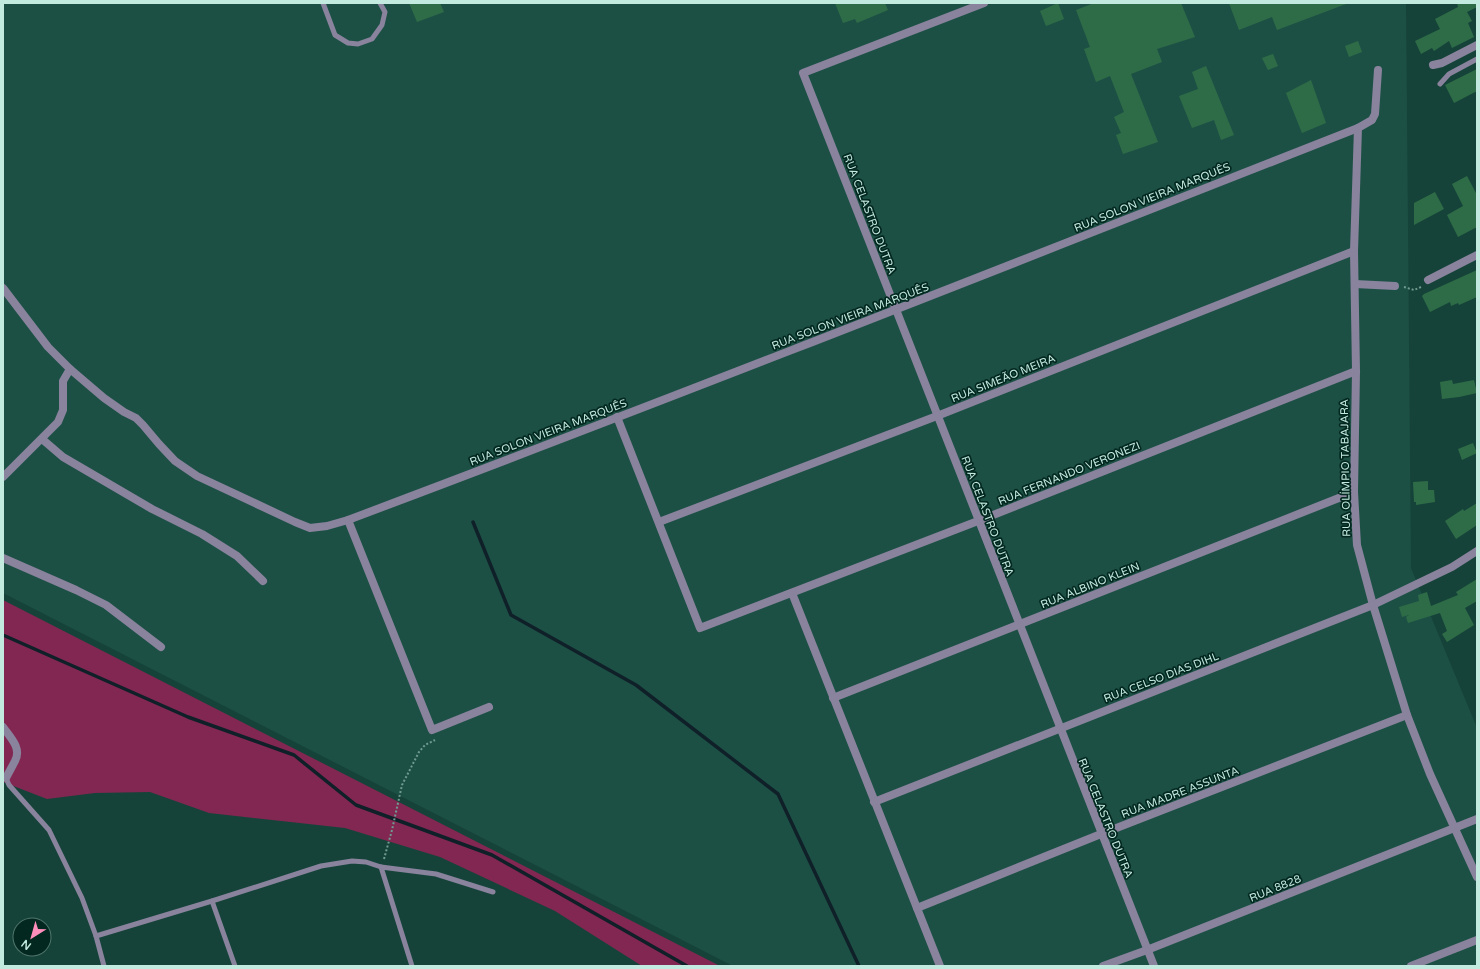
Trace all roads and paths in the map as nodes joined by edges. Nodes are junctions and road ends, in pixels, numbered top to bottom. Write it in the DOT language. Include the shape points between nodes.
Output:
graph roads {
  1 [pos="323,3"];
  2 [pos="380,3"];
  3 [pos="984,3"];
  4 [pos="1477,45"];
  5 [pos="1477,60"];
  6 [pos="1433,65"];
  7 [pos="1378,70"];
  8 [pos="1440,84"];
  9 [pos="1358,128"];
  10 [pos="1354,251"];
  11 [pos="1477,255"];
  12 [pos="1428,280"];
  13 [pos="1355,284"];
  14 [pos="1395,286"];
  15 [pos="3,288"];
  16 [pos="896,310"];
  17 [pos="70,369"];
  18 [pos="1356,371"];
  19 [pos="937,416"];
  20 [pos="617,418"];
  21 [pos="42,439"];
  22 [pos="3,477"];
  23 [pos="1354,492"];
  24 [pos="348,520"];
  25 [pos="978,520"];
  26 [pos="659,522"];
  27 [pos="1477,552"];
  28 [pos="3,558"];
  29 [pos="263,581"];
  30 [pos="792,593"];
  31 [pos="1373,605"];
  32 [pos="1019,625"];
  33 [pos="161,647"];
  34 [pos="833,698"];
  35 [pos="489,707"];
  36 [pos="1407,715"];
  37 [pos="3,727"];
  38 [pos="1060,729"];
  39 [pos="437,739"];
  40 [pos="6,778"];
  41 [pos="874,802"];
  42 [pos="1477,819"];
  43 [pos="1454,829"];
  44 [pos="1101,834"];
  45 [pos="380,867"];
  46 [pos="1477,877"];
  47 [pos="493,892"];
  48 [pos="212,902"];
  49 [pos="917,908"];
  50 [pos="96,936"];
  51 [pos="1477,940"];
  52 [pos="1147,950"];
  53 [pos="104,966"];
  54 [pos="235,966"];
  55 [pos="412,966"];
  56 [pos="940,966"];
  57 [pos="1103,966"];
  58 [pos="1154,966"];
  59 [pos="1411,966"];
  1 -- 2 [label="lane" via="335,35 348,43 358,44 372,39 382,25 385,12"];
  3 -- 16 [label="street, RUA CELASTRO DUTRA" via="803,73"];
  4 -- 6 [label="street"];
  5 -- 8 [label="lane" via="1449,74"];
  7 -- 9 [label="street" via="1375,114 1372,120"];
  9 -- 10 [label="street, RUA OLÍMPIO TABAJARA"];
  9 -- 16 [label="street, RUA SOLON VIEIRA MARQUÊS"];
  10 -- 13 [label="street, RUA OLÍMPIO TABAJARA"];
  10 -- 19 [label="street, RUA SIMEÃO MEIRA"];
  11 -- 12 [label="street"];
  12 -- 14 [label="path" via="1417,289"];
  13 -- 14 [label="street"];
  13 -- 18 [label="street, RUA OLÍMPIO TABAJARA"];
  15 -- 17 [label="street, RUA SOLON VIEIRA MARQUÊS" via="48,347"];
  16 -- 19 [label="street, RUA CELASTRO DUTRA"];
  16 -- 20 [label="street, RUA SOLON VIEIRA MARQUÊS"];
  17 -- 21 [label="street" via="63,381 63,410 58,422"];
  17 -- 24 [label="street, RUA SOLON VIEIRA MARQUÊS" via="104,398 136,418 174,461 197,476 310,528"];
  18 -- 23 [label="street, RUA OLÍMPIO TABAJARA"];
  18 -- 25 [label="street, RUA FERNANDO VERONEZI"];
  19 -- 25 [label="street, RUA CELASTRO DUTRA"];
  19 -- 26 [label="street, RUA SIMEÃO MEIRA"];
  20 -- 24 [label="street, RUA SOLON VIEIRA MARQUÊS"];
  20 -- 26 [label="street"];
  21 -- 22 [label="street"];
  21 -- 29 [label="street" via="63,457 237,556"];
  23 -- 31 [label="street, RUA OLÍMPIO TABAJARA" via="1357,545"];
  23 -- 32 [label="street, RUA ALBINO KLEIN"];
  24 -- 35 [label="street" via="432,730"];
  25 -- 30 [label="street, RUA FERNANDO VERONEZI"];
  25 -- 32 [label="street, RUA CELASTRO DUTRA"];
  26 -- 30 [label="street, RUA FERNANDO VERONEZI" via="700,628"];
  27 -- 31 [label="street, RUA CELSO DIAS DIHL" via="1452,567"];
  28 -- 33 [label="street" via="106,605"];
  30 -- 34 [label="street"];
  31 -- 36 [label="street, RUA OLÍMPIO TABAJARA"];
  31 -- 38 [label="street, RUA CELSO DIAS DIHL"];
  32 -- 34 [label="street, RUA ALBINO KLEIN"];
  32 -- 38 [label="street, RUA CELASTRO DUTRA"];
  34 -- 41 [label="street"];
  36 -- 43 [label="street, RUA OLÍMPIO TABAJARA"];
  36 -- 44 [label="street, RUA MADRE ASSUNTA"];
  37 -- 40 [label="street" via="15,743 18,752"];
  38 -- 41 [label="street, RUA CELSO DIAS DIHL"];
  38 -- 44 [label="street, RUA CELASTRO DUTRA"];
  39 -- 45 [label="path" via="425,745 419,752 402,785 387,853"];
  40 -- 50 [label="lane" via="9,785 49,830 82,898"];
  41 -- 49 [label="street"];
  42 -- 43 [label="street, RUA 8828"];
  43 -- 46 [label="street, RUA OLÍMPIO TABAJARA"];
  43 -- 52 [label="street, RUA 8828"];
  44 -- 49 [label="street, RUA MADRE ASSUNTA"];
  44 -- 52 [label="street, RUA CELASTRO DUTRA"];
  45 -- 47 [label="lane" via="436,874"];
  45 -- 48 [label="lane" via="352,861 321,866"];
  45 -- 55 [label="lane"];
  48 -- 50 [label="lane"];
  48 -- 54 [label="lane"];
  49 -- 56 [label="street"];
  50 -- 53 [label="lane"];
  51 -- 59 [label="street"];
  52 -- 57 [label="street, RUA 8828"];
  52 -- 58 [label="street, RUA CELASTRO DUTRA"];
}
